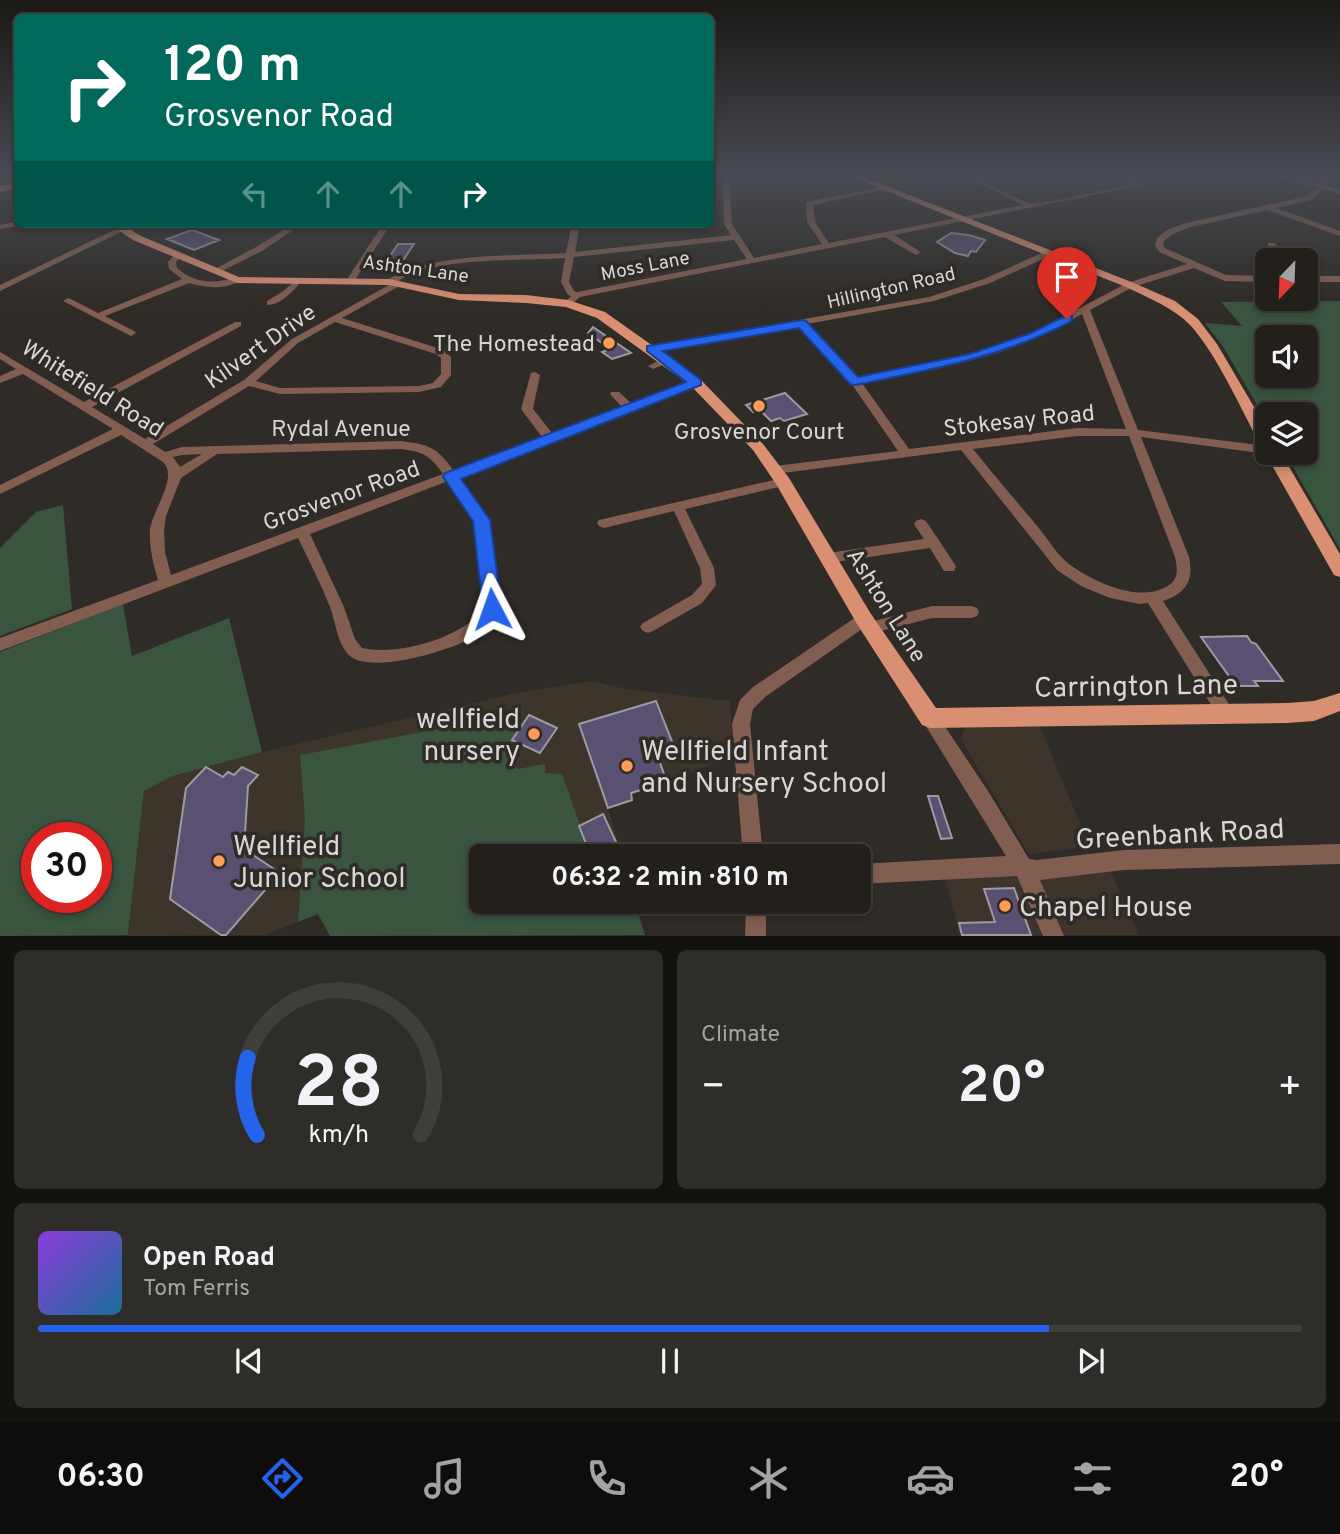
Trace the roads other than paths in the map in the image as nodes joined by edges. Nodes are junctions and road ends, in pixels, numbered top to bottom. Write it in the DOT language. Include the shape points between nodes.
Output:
graph roads {
  1 [pos="728,220"];
  2 [pos="811,220"];
  3 [pos="959,220"];
  4 [pos="964,220"];
  5 [pos="1214,220"];
  6 [pos="1301,220"];
  7 [pos="115,228"];
  8 [pos="119,228"];
  9 [pos="293,228"];
  10 [pos="384,228"];
  11 [pos="575,228"];
  12 [pos="888,234"];
  13 [pos="1340,234"];
  14 [pos="736,237"];
  15 [pos="1271,245"];
  16 [pos="828,246"];
  17 [pos="1275,248"];
  18 [pos="916,253"];
  19 [pos="1049,253"];
  20 [pos="179,255"];
  21 [pos="569,256"];
  22 [pos="752,261"];
  23 [pos="1194,265"];
  24 [pos="215,271"];
  25 [pos="1318,277"];
  26 [pos="1255,279"];
  27 [pos="1321,279"];
  28 [pos="1340,279"];
  29 [pos="188,280"];
  30 [pos="237,280"];
  31 [pos="298,281"];
  32 [pos="350,281"];
  33 [pos="394,282"];
  34 [pos="1130,285"];
  35 [pos="0,288"];
  36 [pos="572,300"];
  37 [pos="68,301"];
  38 [pos="270,303"];
  39 [pos="1085,310"];
  40 [pos="98,316"];
  41 [pos="334,318"];
  42 [pos="1067,319"];
  43 [pos="238,324"];
  44 [pos="802,324"];
  45 [pos="1090,326"];
  46 [pos="131,332"];
  47 [pos="0,355"];
  48 [pos="655,361"];
  49 [pos="24,370"];
  50 [pos="535,375"];
  51 [pos="0,380"];
  52 [pos="855,381"];
  53 [pos="248,382"];
  54 [pos="696,383"];
  55 [pos="615,394"];
  56 [pos="83,407"];
  57 [pos="630,408"];
  58 [pos="1255,421"];
  59 [pos="121,430"];
  60 [pos="1136,433"];
  61 [pos="550,439"];
  62 [pos="145,444"];
  63 [pos="964,446"];
  64 [pos="1255,448"];
  65 [pos="218,451"];
  66 [pos="906,453"];
  67 [pos="164,456"];
  68 [pos="1280,465"];
  69 [pos="176,475"];
  70 [pos="779,476"];
  71 [pos="451,477"];
  72 [pos="0,490"];
  73 [pos="677,505"];
  74 [pos="604,523"];
  75 [pos="921,524"];
  76 [pos="302,531"];
  77 [pos="933,543"];
  78 [pos="828,558"];
  79 [pos="949,567"];
  80 [pos="1340,570"];
  81 [pos="166,582"];
  82 [pos="1153,598"];
  83 [pos="972,612"];
  84 [pos="867,624"];
  85 [pos="648,627"];
  86 [pos="0,645"];
  87 [pos="1338,705"];
  88 [pos="1226,714"];
  89 [pos="930,718"];
  90 [pos="751,844"];
  91 [pos="1340,854"];
  92 [pos="1024,867"];
  93 [pos="871,873"];
  94 [pos="756,914"];
  95 [pos="755,936"];
  96 [pos="1054,936"];
  1 -- 14 [label="street"];
  2 -- 16 [label="street"];
  3 -- 12 [label="street, Moss Lane"];
  4 -- 19 [label="main road"];
  5 -- 23 [label="street" via="1176,229 1160,240 1164,251"];
  6 -- 13 [label="street"];
  7 -- 35 [label="street"];
  8 -- 20 [label="main road, Ashton Lane"];
  9 -- 24 [label="street"];
  10 -- 32 [label="street"];
  11 -- 21 [label="street"];
  12 -- 16 [label="street, Moss Lane"];
  12 -- 18 [label="street"];
  14 -- 21 [label="street, Kilvert Drive"];
  14 -- 22 [label="street"];
  15 -- 17 [label="street"];
  16 -- 22 [label="street, Moss Lane"];
  19 -- 34 [label="main road"];
  19 -- 44 [label="street, Hillington Road" via="950,293"];
  20 -- 24 [label="main road, Ashton Lane"];
  20 -- 29 [label="street" via="172,262 173,269"];
  21 -- 33 [label="street, Kilvert Drive" via="459,262 402,275"];
  21 -- 36 [label="street" via="565,282"];
  22 -- 36 [label="street, Moss Lane"];
  23 -- 26 [label="street" via="1225,278"];
  23 -- 34 [label="street"];
  24 -- 30 [label="main road, Ashton Lane"];
  25 -- 27 [label="street"];
  27 -- 28 [label="street"];
  29 -- 30 [label="street" via="222,284"];
  29 -- 40 [label="street"];
  30 -- 31 [label="main road, Ashton Lane"];
  31 -- 32 [label="main road, Ashton Lane"];
  31 -- 38 [label="street"];
  32 -- 33 [label="main road, Ashton Lane"];
  33 -- 36 [label="main road, Ashton Lane" via="459,297"];
  33 -- 41 [label="street, Kilvert Drive"];
  34 -- 39 [label="street"];
  34 -- 58 [label="main road" via="1171,304 1194,322"];
  36 -- 48 [label="main road, Ashton Lane" via="601,315"];
  37 -- 40 [label="street"];
  39 -- 42 [label="street"];
  39 -- 45 [label="street"];
  40 -- 46 [label="street"];
  41 -- 53 [label="street, Kilvert Drive" via="287,346"];
  41 -- 53 [label="street" via="440,352 446,357 446,376 437,385 419,390 280,391"];
  42 -- 45 [label="street"];
  42 -- 52 [label="street" via="973,357"];
  43 -- 56 [label="street"];
  44 -- 48 [label="street, Hillington Road"];
  44 -- 52 [label="street"];
  45 -- 60 [label="street"];
  47 -- 49 [label="street, Whitefield Road"];
  48 -- 54 [label="main road, Ashton Lane"];
  49 -- 51 [label="street"];
  49 -- 56 [label="street, Whitefield Road"];
  50 -- 61 [label="street" via="527,409"];
  52 -- 66 [label="street"];
  53 -- 62 [label="street, Kilvert Drive"];
  54 -- 57 [label="street, Grosvenor Road"];
  54 -- 70 [label="main road, Ashton Lane" via="753,441"];
  55 -- 57 [label="street"];
  56 -- 59 [label="street, Whitefield Road"];
  57 -- 61 [label="street, Grosvenor Road"];
  59 -- 62 [label="street, Whitefield Road"];
  59 -- 72 [label="street"];
  60 -- 63 [label="street, Stokesay Road" via="1077,432"];
  60 -- 64 [label="street, Stokesay Road"];
  60 -- 82 [label="street" via="1184,565 1180,585"];
  61 -- 71 [label="street, Grosvenor Road"];
  62 -- 67 [label="street, Whitefield Road"];
  63 -- 66 [label="street, Stokesay Road"];
  63 -- 82 [label="street" via="1073,575 1115,594"];
  65 -- 67 [label="street, Rydal Avenue"];
  65 -- 69 [label="street, Rydal Avenue"];
  65 -- 71 [label="street, Rydal Avenue" via="412,446 437,456"];
  66 -- 70 [label="street, Stokesay Road"];
  67 -- 69 [label="street"];
  68 -- 80 [label="main road"];
  69 -- 81 [label="street" via="158,523 158,557"];
  70 -- 73 [label="street, Stokesay Road"];
  70 -- 78 [label="main road, Ashton Lane"];
  71 -- 76 [label="street, Grosvenor Road"];
  71 -- 76 [label="street" via="482,520 493,603 482,622 456,639 382,656 357,653 348,642"];
  73 -- 74 [label="street, Stokesay Road"];
  73 -- 85 [label="street" via="707,568 709,585 697,599"];
  75 -- 77 [label="street"];
  76 -- 81 [label="street, Grosvenor Road"];
  77 -- 78 [label="street"];
  77 -- 79 [label="street"];
  78 -- 84 [label="main road, Ashton Lane"];
  81 -- 86 [label="street, Grosvenor Road"];
  82 -- 88 [label="street"];
  83 -- 84 [label="street" via="932,612"];
  84 -- 89 [label="main road, Ashton Lane"];
  84 -- 90 [label="street" via="759,692 746,705 741,732"];
  87 -- 88 [label="main road, Carrington Lane" via="1314,711"];
  88 -- 89 [label="main road, Carrington Lane"];
  89 -- 92 [label="street"];
  91 -- 92 [label="street, Greenbank Road" via="1124,860 1037,870"];
  92 -- 93 [label="street, Greenbank Road"];
  92 -- 96 [label="street"];
  94 -- 95 [label="street"];
}
